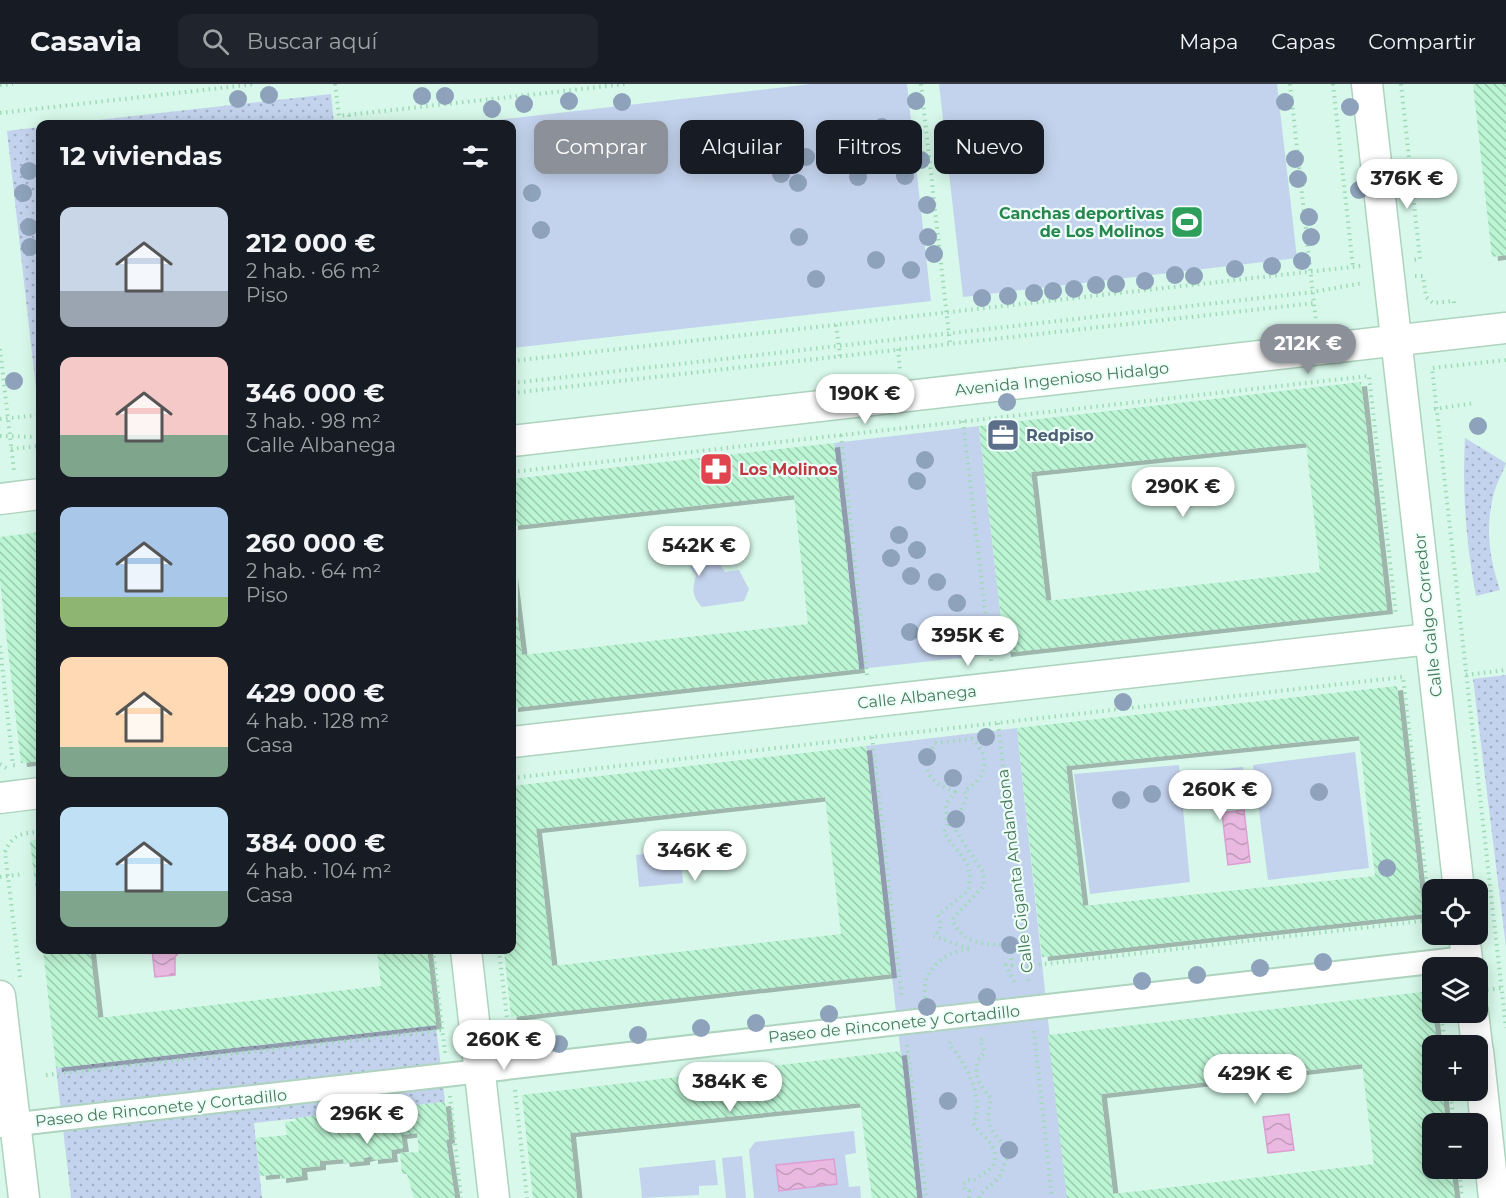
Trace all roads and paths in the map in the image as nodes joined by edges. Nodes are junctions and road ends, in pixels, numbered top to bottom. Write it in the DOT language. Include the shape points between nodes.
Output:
graph roads {
  1 [pos="13,84"];
  2 [pos="256,84"];
  3 [pos="335,84"];
  4 [pos="626,84"];
  5 [pos="921,84"];
  6 [pos="1290,84"];
  7 [pos="1333,84"];
  8 [pos="1367,84"];
  9 [pos="1401,84"];
  10 [pos="0,86"];
  11 [pos="0,113"];
  12 [pos="349,115"];
  13 [pos="350,120"];
  14 [pos="1353,267"];
  15 [pos="1397,268"];
  16 [pos="1311,272"];
  17 [pos="1313,292"];
  18 [pos="1315,303"];
  19 [pos="947,313"];
  20 [pos="836,325"];
  21 [pos="1506,328"];
  22 [pos="949,334"];
  23 [pos="1457,334"];
  24 [pos="1398,341"];
  25 [pos="950,344"];
  26 [pos="839,347"];
  27 [pos="0,349"];
  28 [pos="1319,350"];
  29 [pos="840,356"];
  30 [pos="1506,360"];
  31 [pos="516,362"];
  32 [pos="1323,381"];
  33 [pos="516,383"];
  34 [pos="516,393"];
  35 [pos="1475,403"];
  36 [pos="1436,409"];
  37 [pos="1429,410"];
  38 [pos="36,415"];
  39 [pos="8,418"];
  40 [pos="0,419"];
  41 [pos="963,421"];
  42 [pos="10,435"];
  43 [pos="841,435"];
  44 [pos="0,436"];
  45 [pos="36,436"];
  46 [pos="516,441"];
  47 [pos="36,446"];
  48 [pos="11,449"];
  49 [pos="516,472"];
  50 [pos="19,497"];
  51 [pos="1385,617"];
  52 [pos="1430,639"];
  53 [pos="0,646"];
  54 [pos="1002,660"];
  55 [pos="991,661"];
  56 [pos="979,662"];
  57 [pos="1506,670"];
  58 [pos="878,674"];
  59 [pos="867,675"];
  60 [pos="1466,675"];
  61 [pos="855,676"];
  62 [pos="998,723"];
  63 [pos="872,737"];
  64 [pos="516,742"];
  65 [pos="0,764"];
  66 [pos="516,778"];
  67 [pos="36,785"];
  68 [pos="964,791"];
  69 [pos="0,798"];
  70 [pos="36,832"];
  71 [pos="24,874"];
  72 [pos="8,876"];
  73 [pos="0,877"];
  74 [pos="1426,879"];
  75 [pos="1457,879"];
  76 [pos="1422,922"];
  77 [pos="1466,953"];
  78 [pos="466,954"];
  79 [pos="1450,957"];
  80 [pos="1422,963"];
  81 [pos="1027,966"];
  82 [pos="10,989"];
  83 [pos="1032,1008"];
  84 [pos="1505,1013"];
  85 [pos="932,1019"];
  86 [pos="905,1022"];
  87 [pos="1506,1028"];
  88 [pos="442,1030"];
  89 [pos="480,1072"];
  90 [pos="46,1075"];
  91 [pos="1483,1101"];
  92 [pos="8,1125"];
  93 [pos="1460,1179"];
  94 [pos="24,1198"];
  95 [pos="494,1198"];
  96 [pos="926,1198"];
  97 [pos="969,1198"];
  98 [pos="1052,1198"];
  99 [pos="1462,1198"];
  100 [pos="1494,1198"];
  1 -- 10 [label="path"];
  2 -- 11 [label="path"];
  3 -- 12 [label="path" via="339,116"];
  4 -- 12 [label="path"];
  5 -- 19 [label="path"];
  6 -- 16 [label="path"];
  7 -- 14 [label="path"];
  8 -- 15 [label="street, Calle Galgo Corredor"];
  9 -- 15 [label="path" via="1420,259"];
  12 -- 13 [label="path"];
  14 -- 15 [label="path"];
  14 -- 16 [label="path"];
  15 -- 17 [label="path" via="1353,284"];
  15 -- 23 [label="path" via="1423,276 1426,297 1433,303 1454,301"];
  15 -- 24 [label="street, Calle Galgo Corredor"];
  16 -- 17 [label="path"];
  16 -- 19 [label="path"];
  17 -- 18 [label="path"];
  17 -- 22 [label="path"];
  18 -- 25 [label="path"];
  18 -- 28 [label="path"];
  19 -- 20 [label="path"];
  19 -- 22 [label="path"];
  20 -- 26 [label="path"];
  20 -- 31 [label="path"];
  21 -- 23 [label="street, Avenida Ingenioso Hidalgo"];
  22 -- 25 [label="path"];
  22 -- 26 [label="path"];
  23 -- 24 [label="street, Avenida Ingenioso Hidalgo"];
  24 -- 28 [label="street, Avenida Ingenioso Hidalgo"];
  24 -- 52 [label="street, Calle Galgo Corredor"];
  25 -- 29 [label="path"];
  26 -- 29 [label="path"];
  26 -- 33 [label="path"];
  27 -- 39 [label="path"];
  28 -- 32 [label="path"];
  28 -- 46 [label="street, Avenida Ingenioso Hidalgo"];
  29 -- 34 [label="path"];
  30 -- 36 [label="path" via="1432,369"];
  32 -- 41 [label="path"];
  32 -- 51 [label="path" via="1369,376 1396,616"];
  35 -- 36 [label="path"];
  36 -- 37 [label="path"];
  36 -- 60 [label="path"];
  38 -- 39 [label="path"];
  39 -- 40 [label="path"];
  39 -- 42 [label="path"];
  41 -- 43 [label="path"];
  41 -- 55 [label="path"];
  42 -- 44 [label="path"];
  42 -- 45 [label="path"];
  42 -- 48 [label="path"];
  43 -- 49 [label="path"];
  43 -- 59 [label="path"];
  47 -- 48 [label="path"];
  48 -- 50 [label="path"];
  52 -- 64 [label="street, Calle Albanega"];
  52 -- 75 [label="street, Calle Galgo Corredor"];
  53 -- 67 [label="path" via="14,765"];
  54 -- 55 [label="path"];
  55 -- 56 [label="path"];
  57 -- 60 [label="path"];
  58 -- 59 [label="path"];
  59 -- 61 [label="path"];
  60 -- 84 [label="path"];
  62 -- 63 [label="path"];
  62 -- 74 [label="path" via="1403,677"];
  62 -- 81 [label="path, Calle Giganta Andandona"];
  63 -- 66 [label="path"];
  63 -- 86 [label="path"];
  65 -- 67 [label="path"];
  67 -- 69 [label="street"];
  68 -- 85 [label="path" via="978,782 984,767 982,749 972,739 935,743 927,757 928,773 937,785 955,792 946,804 944,832 969,866 971,875 968,891 938,915 939,932 933,936 971,949 943,957 930,973 924,990"];
  70 -- 72 [label="path" via="10,840 5,852"];
  71 -- 72 [label="path"];
  72 -- 73 [label="path"];
  72 -- 82 [label="path"];
  76 -- 81 [label="path"];
  77 -- 79 [label="street, Paseo de Rinconete y Cortadillo"];
  78 -- 89 [label="street"];
  80 -- 83 [label="street, Paseo de Rinconete y Cortadillo"];
  81 -- 83 [label="path, Calle Giganta Andandona"];
  82 -- 92 [label="street"];
  83 -- 85 [label="street, Paseo de Rinconete y Cortadillo"];
  83 -- 98 [label="path, Calle Giganta Andandona"];
  84 -- 87 [label="path"];
  85 -- 86 [label="street, Paseo de Rinconete y Cortadillo"];
  85 -- 97 [label="path" via="953,1037 949,1044 962,1060 978,1100 973,1123 996,1151 992,1168 963,1184"];
  86 -- 89 [label="street, Paseo de Rinconete y Cortadillo"];
  86 -- 96 [label="path"];
  88 -- 90 [label="path"];
  89 -- 92 [label="street, Paseo de Rinconete y Cortadillo"];
  89 -- 95 [label="street"];
  91 -- 100 [label="street"];
  92 -- 94 [label="street"];
  93 -- 99 [label="path"];
}
